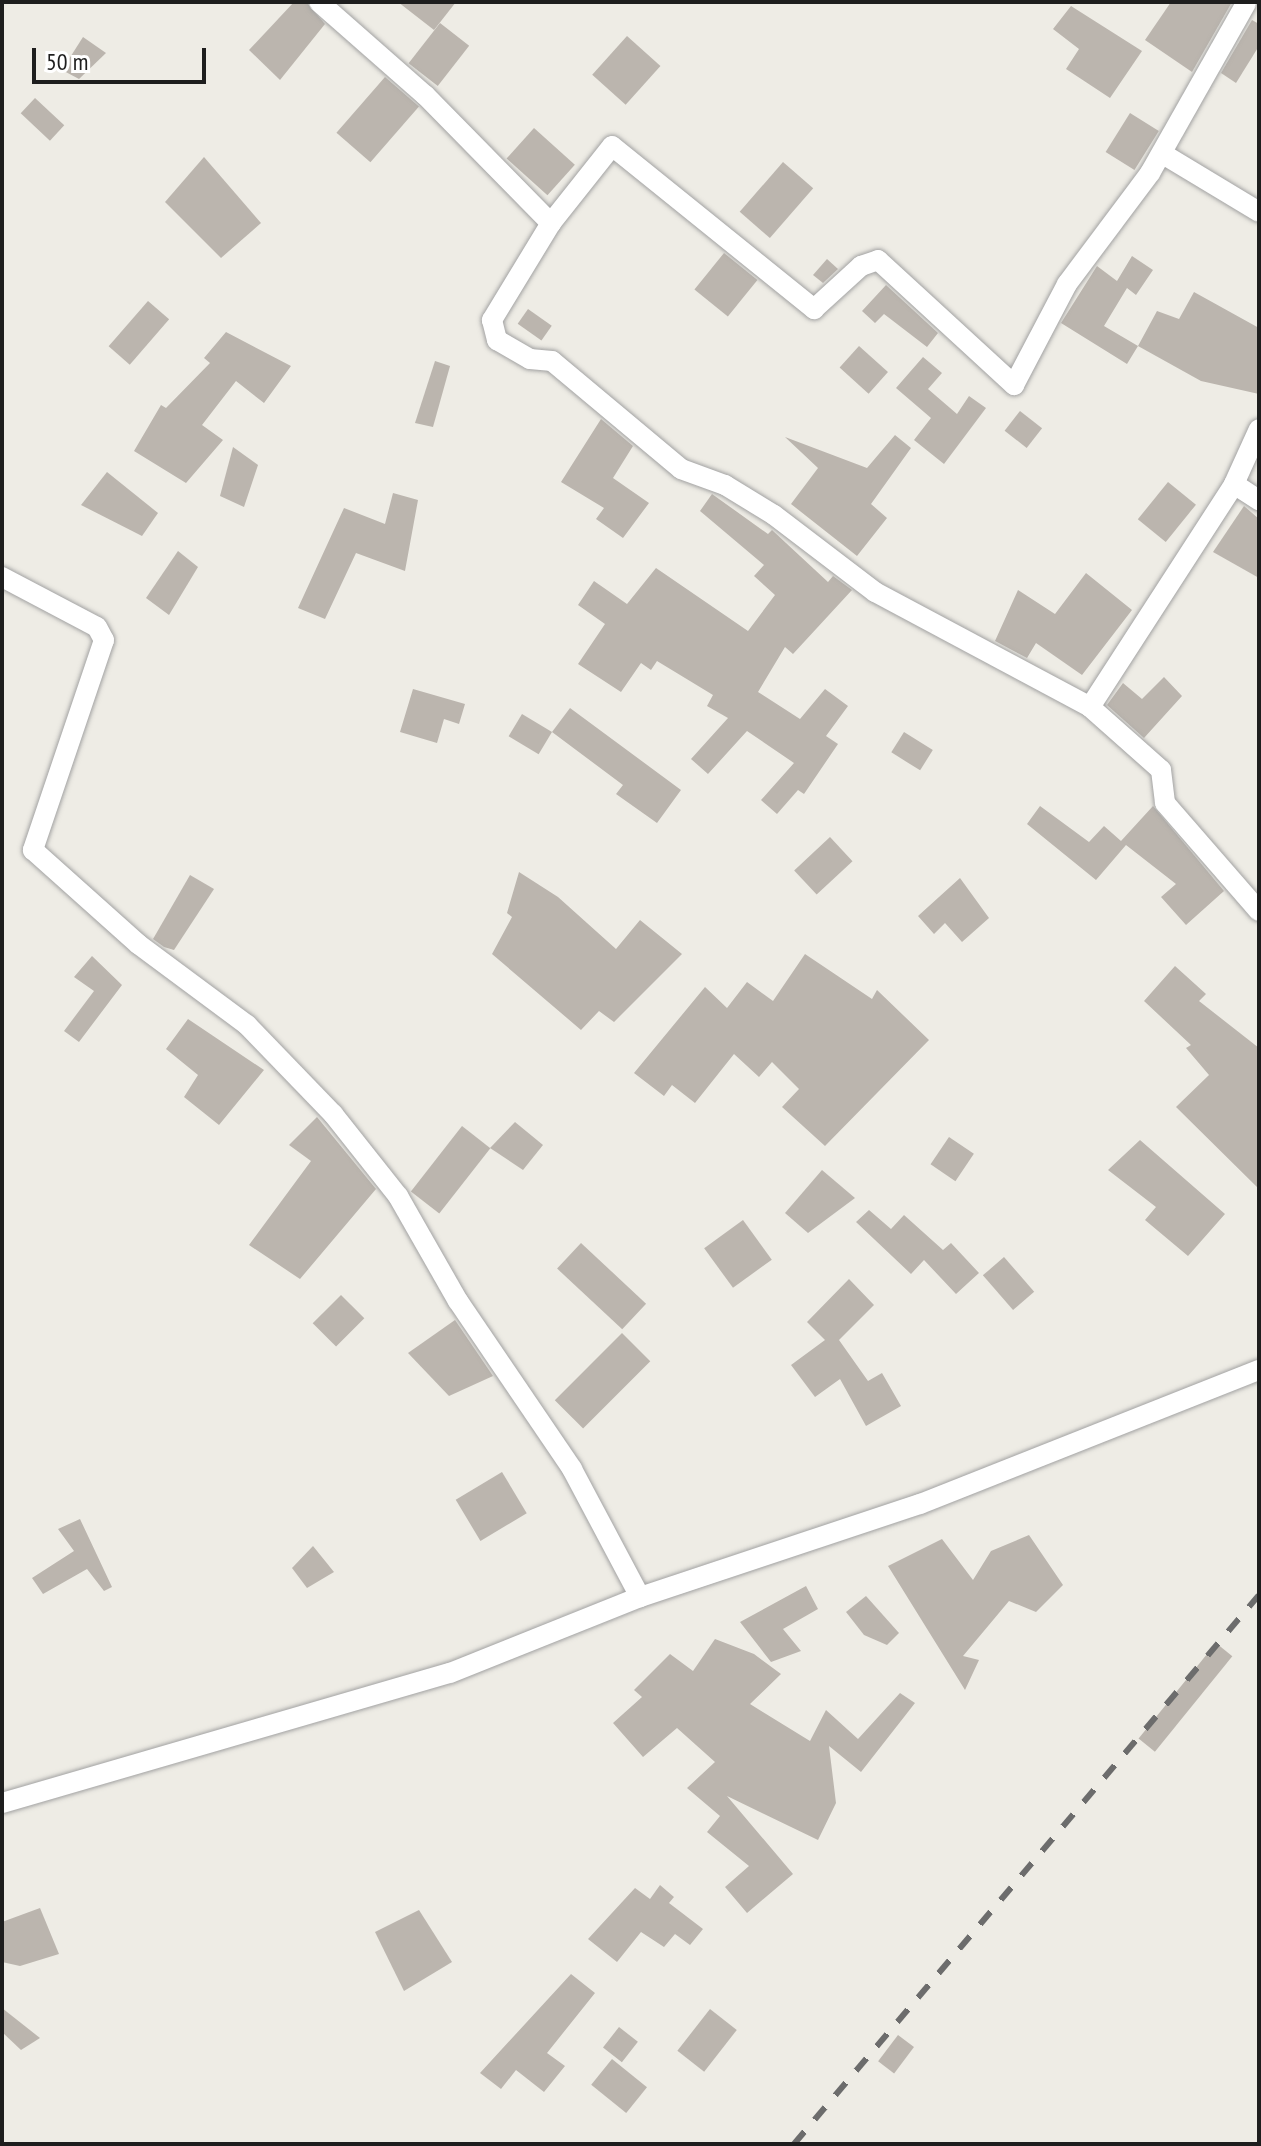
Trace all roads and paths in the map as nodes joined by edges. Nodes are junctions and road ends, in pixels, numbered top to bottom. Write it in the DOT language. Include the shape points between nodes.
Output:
graph roads {
  1 [pos="319,2"];
  2 [pos="1250,6"];
  3 [pos="1163,154"];
  4 [pos="1259,212"];
  5 [pos="551,223"];
  6 [pos="1259,429"];
  7 [pos="1234,484"];
  8 [pos="1259,500"];
  9 [pos="2,577"];
  10 [pos="1090,707"];
  11 [pos="1259,911"];
  12 [pos="1259,1370"];
  13 [pos="640,1597"];
  14 [pos="2,1803"];
  1 -- 5 [label="street" via="425,95"];
  2 -- 3 [label="street"];
  3 -- 4 [label="street"];
  3 -- 5 [label="street" via="1086,254 1014,385 878,260 861,266 814,309 612,146"];
  5 -- 10 [label="street" via="492,320 497,340 530,359 552,361 681,469 725,485 774,515 875,592"];
  6 -- 7 [label="street"];
  7 -- 8 [label="street"];
  7 -- 10 [label="street"];
  9 -- 13 [label="street" via="97,627 104,640 33,850 138,944 247,1025 333,1114 398,1196 451,1289 572,1469"];
  10 -- 11 [label="street" via="1161,770 1165,803"];
  12 -- 13 [label="street" via="920,1504"];
  13 -- 14 [label="street" via="450,1673"];
}
